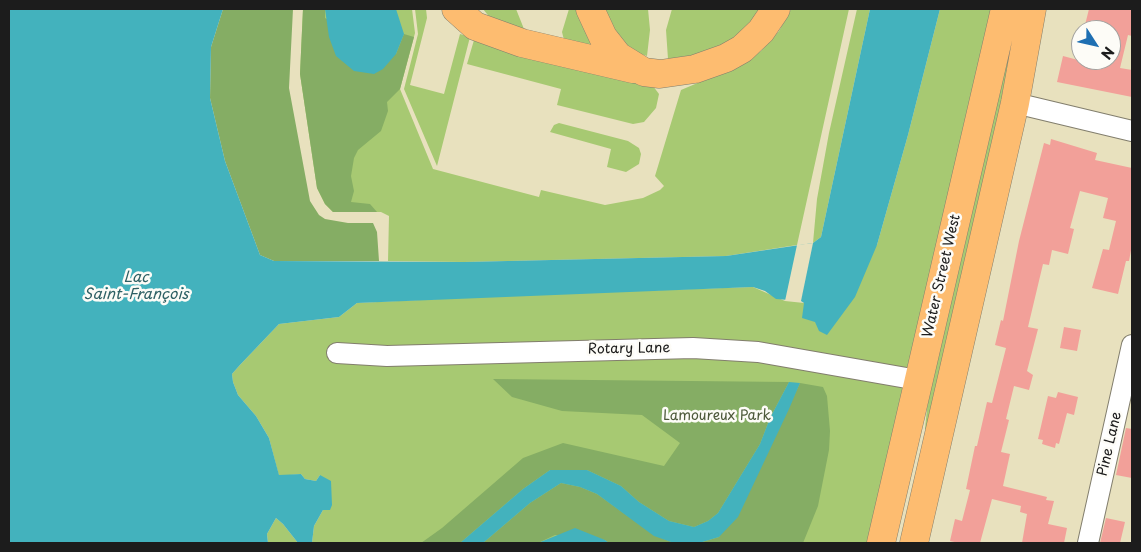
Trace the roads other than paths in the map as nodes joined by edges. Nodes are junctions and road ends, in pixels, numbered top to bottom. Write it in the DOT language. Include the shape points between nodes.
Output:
graph roads {
  1 [pos="456,9"];
  2 [pos="590,9"];
  3 [pos="776,9"];
  4 [pos="1005,9"];
  5 [pos="1032,9"];
  6 [pos="644,72"];
  7 [pos="1015,103"];
  8 [pos="1132,131"];
  9 [pos="1132,345"];
  10 [pos="337,353"];
  11 [pos="918,380"];
  12 [pos="881,543"];
  13 [pos="914,543"];
  14 [pos="1088,543"];
  1 -- 6 [label="main road" via="475,26 522,43"];
  2 -- 6 [label="main road" via="610,47 628,64"];
  3 -- 6 [label="main road" via="761,31 742,49 712,63 673,74"];
  4 -- 11 [label="main road, Water Street West"];
  5 -- 7 [label="main road"];
  7 -- 8 [label="street"];
  7 -- 13 [label="main road"];
  9 -- 14 [label="street, Pine Lane"];
  10 -- 11 [label="street, Rotary Lane" via="387,356 702,349 758,352"];
  11 -- 12 [label="main road, Water Street West"];
}
